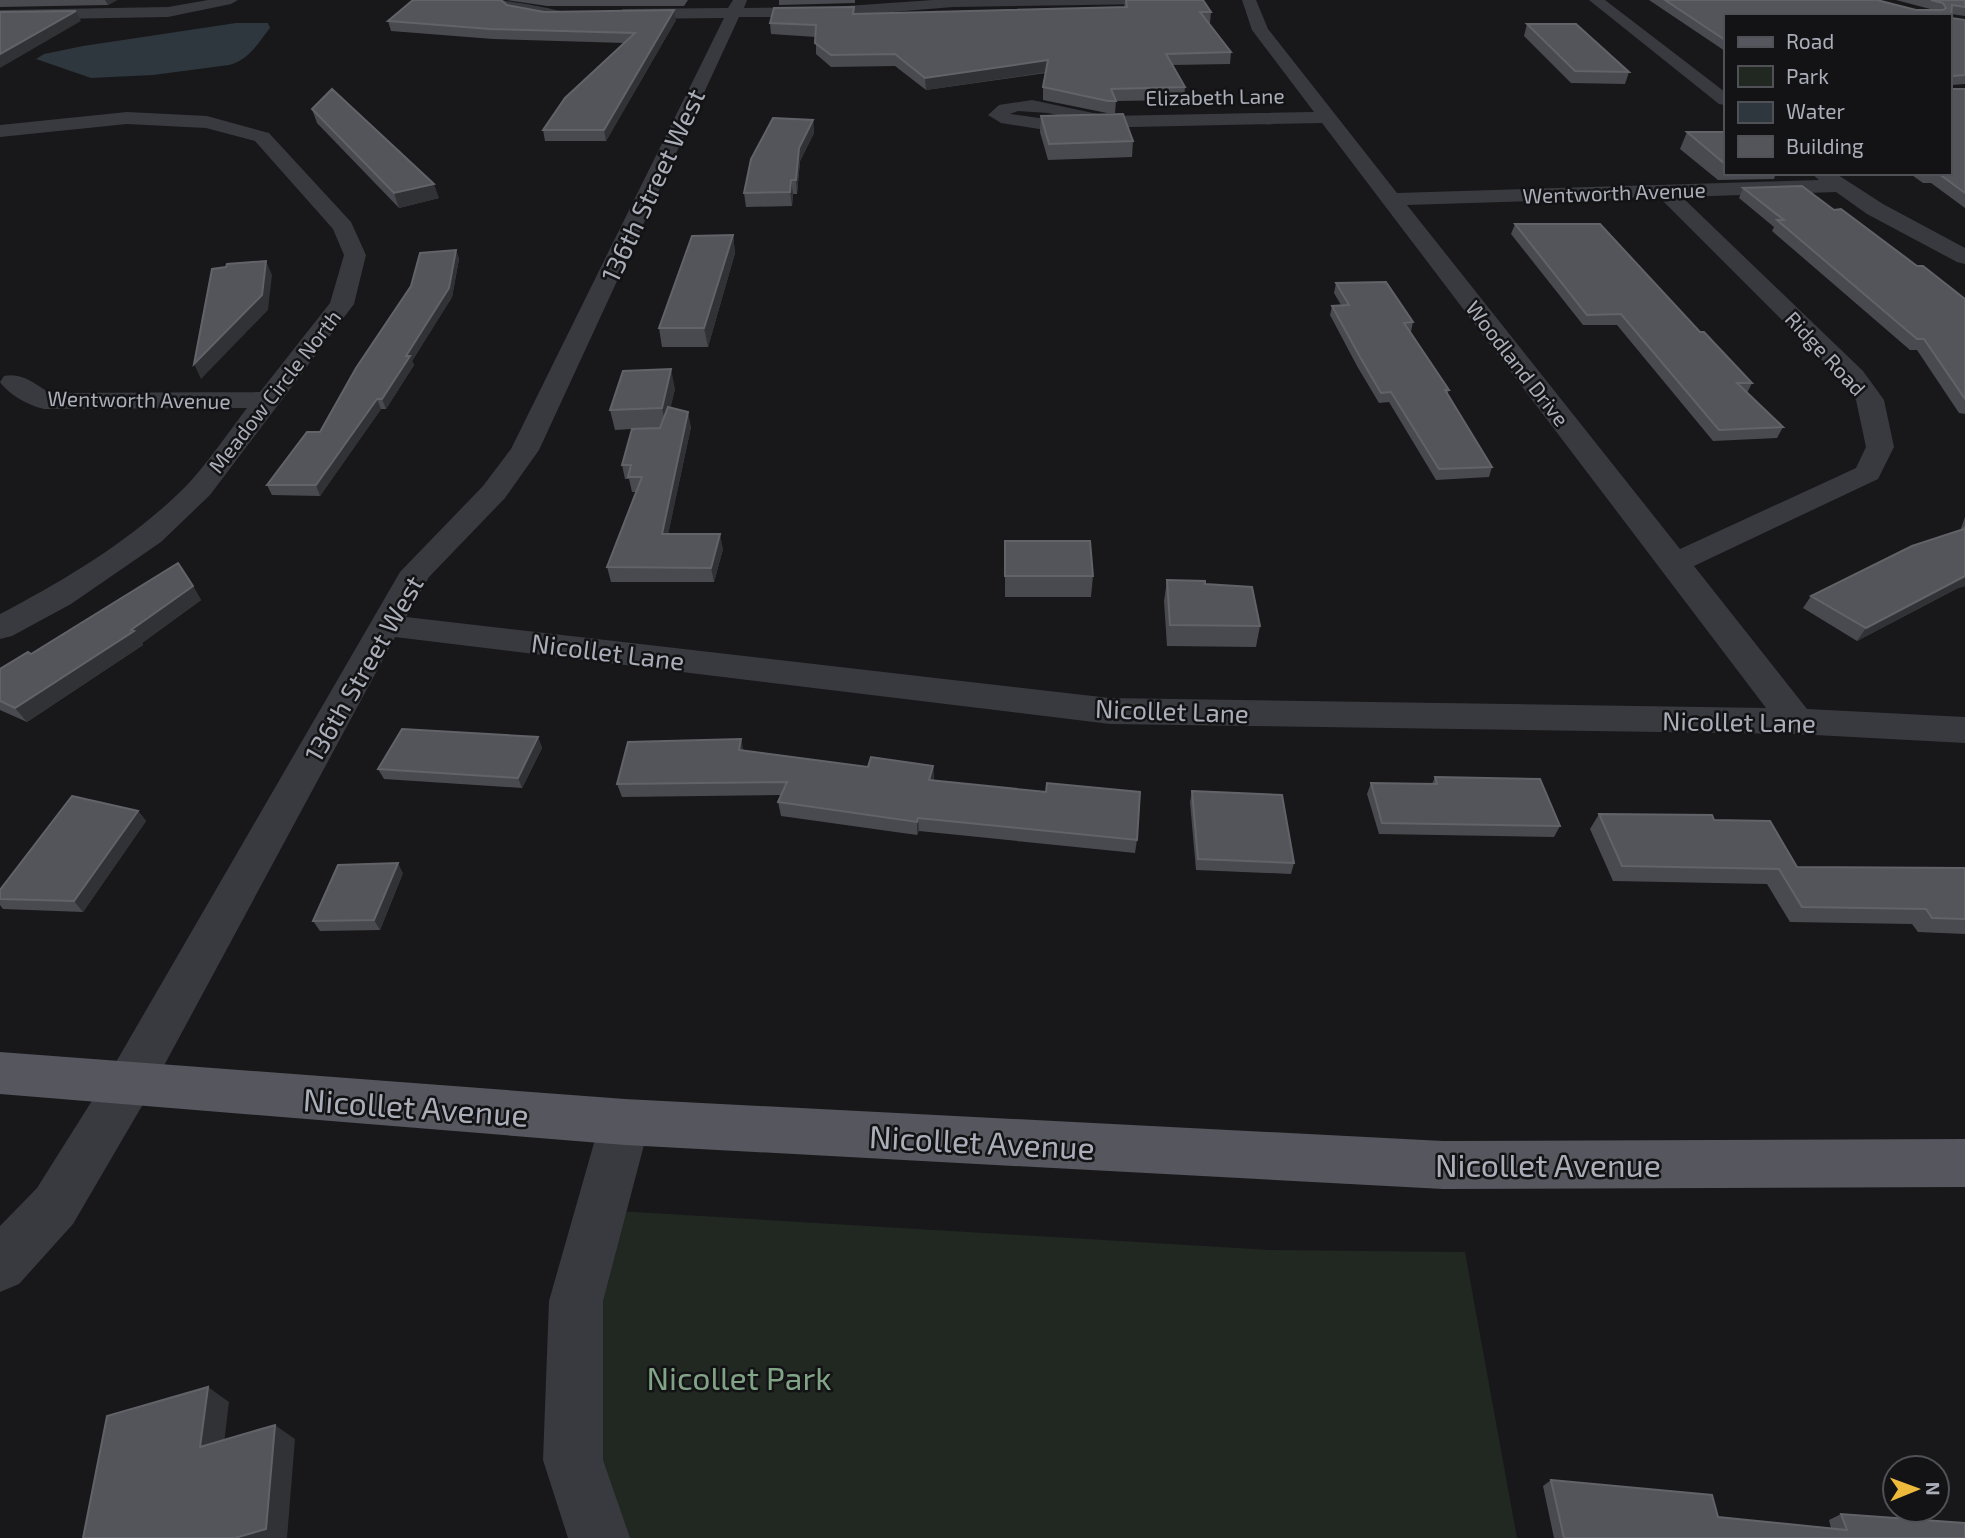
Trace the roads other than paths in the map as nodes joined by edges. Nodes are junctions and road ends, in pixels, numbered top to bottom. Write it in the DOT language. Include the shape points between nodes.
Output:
graph roads {
  1 [pos="231,0"];
  2 [pos="503,0"];
  3 [pos="1149,0"];
  4 [pos="1249,0"];
  5 [pos="1596,0"];
  6 [pos="737,7"];
  7 [pos="573,14"];
  8 [pos="613,14"];
  9 [pos="0,15"];
  10 [pos="1724,99"];
  11 [pos="1326,117"];
  12 [pos="1104,121"];
  13 [pos="0,131"];
  14 [pos="1829,180"];
  15 [pos="1664,191"];
  16 [pos="1391,199"];
  17 [pos="1965,257"];
  18 [pos="13,382"];
  19 [pos="269,400"];
  20 [pos="1673,564"];
  21 [pos="384,625"];
  22 [pos="0,628"];
  23 [pos="1796,721"];
  24 [pos="1965,730"];
  25 [pos="0,1073"];
  26 [pos="129,1084"];
  27 [pos="625,1122"];
  28 [pos="1965,1163"];
  29 [pos="0,1265"];
  30 [pos="599,1538"];
  1 -- 9 [label="street" via="168,12"];
  2 -- 7 [label="street" via="527,12"];
  3 -- 6 [label="street" via="953,3 845,11"];
  4 -- 11 [label="street, Woodland Drive" via="1260,30"];
  5 -- 10 [label="street"];
  6 -- 8 [label="street"];
  6 -- 21 [label="street, 136th Street West" via="525,450 494,492 416,572"];
  11 -- 12 [label="street, Elizabeth Lane"];
  11 -- 16 [label="street, Woodland Drive"];
  13 -- 19 [label="street, Meadow Circle North" via="127,118 207,122 262,137 343,227 355,255 342,304"];
  14 -- 15 [label="street, Wentworth Avenue"];
  14 -- 17 [label="street"];
  15 -- 16 [label="street, Wentworth Avenue"];
  15 -- 20 [label="street, Ridge Road" via="1854,377 1870,400 1880,447 1868,473"];
  16 -- 20 [label="street, Woodland Drive"];
  18 -- 19 [label="street, Wentworth Avenue" via="44,401"];
  19 -- 22 [label="street, Meadow Circle North" via="199,489 150,535 59,597"];
  20 -- 23 [label="street, Woodland Drive"];
  21 -- 23 [label="street, Nicollet Lane" via="1110,711"];
  21 -- 26 [label="street, 136th Street West"];
  23 -- 24 [label="street, Nicollet Lane"];
  25 -- 26 [label="main road, Nicollet Avenue"];
  26 -- 27 [label="main road, Nicollet Avenue"];
  26 -- 29 [label="street, 136th Street West" via="55,1206"];
  27 -- 28 [label="main road, Nicollet Avenue" via="1443,1165"];
  27 -- 30 [label="street" via="576,1301 573,1460"];
}
